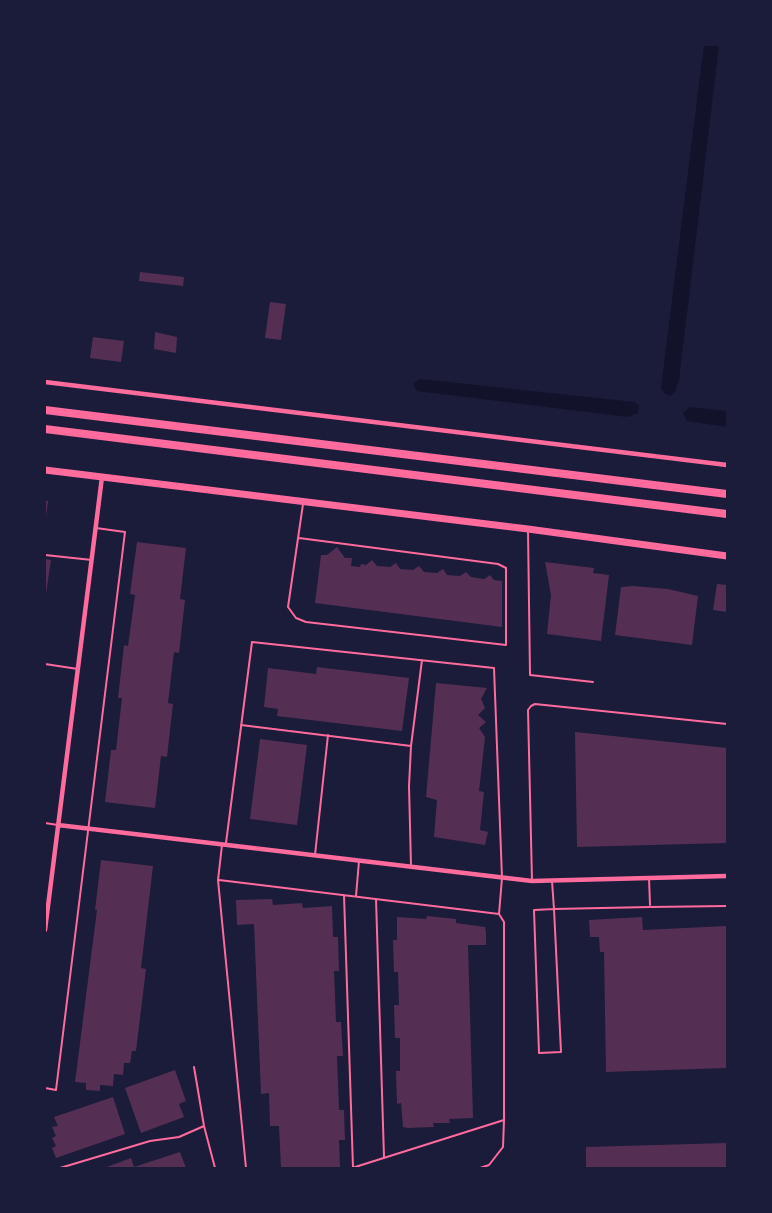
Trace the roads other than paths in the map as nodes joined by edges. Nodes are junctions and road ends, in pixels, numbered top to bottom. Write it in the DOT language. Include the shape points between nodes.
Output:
graph roads {
  1 [pos="45,382"];
  2 [pos="45,410"];
  3 [pos="45,429"];
  4 [pos="727,465"];
  5 [pos="45,470"];
  6 [pos="102,477"];
  7 [pos="727,494"];
  8 [pos="303,501"];
  9 [pos="727,514"];
  10 [pos="96,528"];
  11 [pos="528,528"];
  12 [pos="299,538"];
  13 [pos="45,555"];
  14 [pos="727,556"];
  15 [pos="92,560"];
  16 [pos="422,660"];
  17 [pos="45,664"];
  18 [pos="78,669"];
  19 [pos="593,682"];
  20 [pos="727,724"];
  21 [pos="241,725"];
  22 [pos="328,735"];
  23 [pos="411,746"];
  24 [pos="45,823"];
  25 [pos="58,825"];
  26 [pos="89,828"];
  27 [pos="224,845"];
  28 [pos="315,856"];
  29 [pos="359,861"];
  30 [pos="411,867"];
  31 [pos="727,876"];
  32 [pos="502,878"];
  33 [pos="648,878"];
  34 [pos="218,880"];
  35 [pos="532,881"];
  36 [pos="552,881"];
  37 [pos="344,895"];
  38 [pos="356,896"];
  39 [pos="376,899"];
  40 [pos="727,906"];
  41 [pos="650,907"];
  42 [pos="554,909"];
  43 [pos="499,914"];
  44 [pos="45,930"];
  45 [pos="194,1067"];
  46 [pos="45,1088"];
  47 [pos="504,1120"];
  48 [pos="204,1126"];
  49 [pos="384,1157"];
  50 [pos="60,1168"];
  51 [pos="215,1168"];
  52 [pos="246,1168"];
  53 [pos="352,1168"];
  54 [pos="480,1168"];
  1 -- 4 [label="street"];
  2 -- 7 [label="highway"];
  3 -- 9 [label="highway"];
  5 -- 6 [label="main road"];
  6 -- 8 [label="main road"];
  6 -- 10 [label="street"];
  8 -- 11 [label="main road"];
  8 -- 12 [label="lane"];
  10 -- 15 [label="street"];
  10 -- 26 [label="lane" via="125,532"];
  11 -- 14 [label="main road"];
  11 -- 19 [label="lane" via="530,675"];
  12 -- 12 [label="lane" via="288,607 296,618 506,645 506,568"];
  13 -- 15 [label="lane"];
  15 -- 18 [label="street"];
  16 -- 21 [label="lane" via="252,642"];
  16 -- 23 [label="lane"];
  16 -- 32 [label="lane" via="494,668"];
  17 -- 18 [label="lane"];
  18 -- 25 [label="street"];
  20 -- 35 [label="lane" via="531,706 528,710"];
  21 -- 22 [label="lane"];
  21 -- 27 [label="lane"];
  22 -- 23 [label="lane"];
  22 -- 28 [label="lane"];
  23 -- 30 [label="lane"];
  24 -- 25 [label="lane"];
  25 -- 26 [label="street"];
  25 -- 44 [label="street"];
  26 -- 27 [label="street"];
  26 -- 46 [label="lane" via="56,1090"];
  27 -- 28 [label="street"];
  27 -- 34 [label="lane"];
  28 -- 29 [label="street"];
  29 -- 30 [label="street"];
  29 -- 38 [label="lane"];
  30 -- 32 [label="street"];
  31 -- 33 [label="street"];
  32 -- 35 [label="street"];
  32 -- 43 [label="lane"];
  33 -- 36 [label="street"];
  33 -- 41 [label="lane"];
  34 -- 37 [label="lane"];
  34 -- 52 [label="lane"];
  35 -- 36 [label="street"];
  36 -- 42 [label="lane"];
  37 -- 38 [label="lane"];
  37 -- 53 [label="lane"];
  38 -- 39 [label="lane"];
  39 -- 43 [label="lane"];
  39 -- 49 [label="lane"];
  40 -- 41 [label="lane"];
  41 -- 42 [label="lane"];
  42 -- 42 [label="lane" via="534,910 539,1053 561,1052"];
  43 -- 47 [label="lane" via="504,922"];
  45 -- 48 [label="lane"];
  47 -- 49 [label="lane"];
  47 -- 54 [label="lane" via="503,1148 489,1165"];
  48 -- 50 [label="lane" via="179,1137"];
  48 -- 51 [label="lane"];
  49 -- 53 [label="lane"];
}
